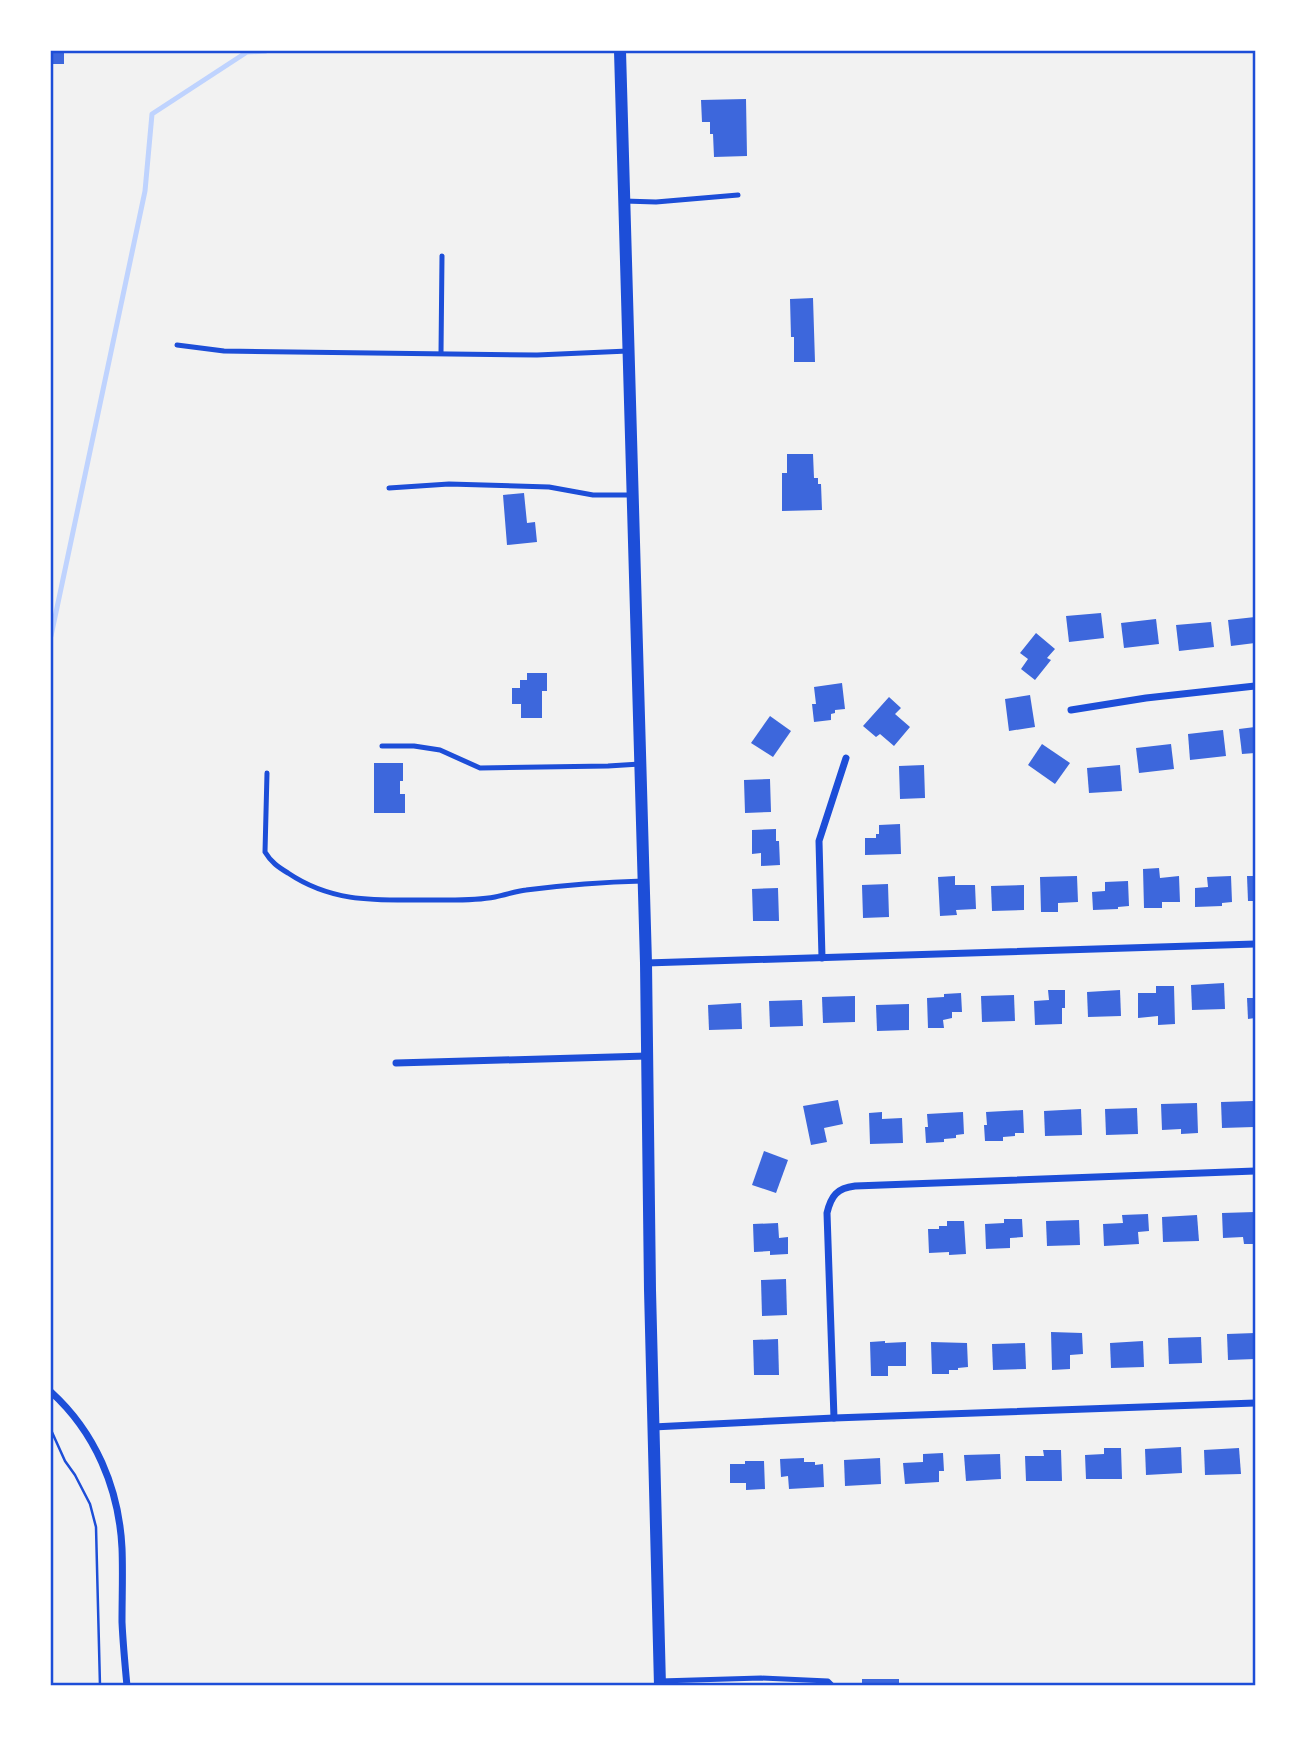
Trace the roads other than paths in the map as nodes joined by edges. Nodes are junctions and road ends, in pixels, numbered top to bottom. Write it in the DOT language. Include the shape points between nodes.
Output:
graph roads {
  1 [pos="620,51"];
  2 [pos="738,195"];
  3 [pos="624,201"];
  4 [pos="442,256"];
  5 [pos="177,345"];
  6 [pos="628,351"];
  7 [pos="441,353"];
  8 [pos="389,488"];
  9 [pos="632,495"];
  10 [pos="1255,686"];
  11 [pos="1070,710"];
  12 [pos="382,746"];
  13 [pos="846,758"];
  14 [pos="640,764"];
  15 [pos="267,773"];
  16 [pos="643,881"];
  17 [pos="1255,944"];
  18 [pos="822,958"];
  19 [pos="646,963"];
  20 [pos="647,1056"];
  21 [pos="396,1063"];
  22 [pos="1255,1171"];
  23 [pos="51,1392"];
  24 [pos="1255,1403"];
  25 [pos="834,1418"];
  26 [pos="653,1427"];
  27 [pos="660,1684"];
  28 [pos="127,1686"];
  29 [pos="833,1686"];
  1 -- 3 [label="street"];
  2 -- 3 [label="lane"];
  3 -- 6 [label="street"];
  4 -- 7 [label="lane"];
  5 -- 7 [label="lane" via="225,351"];
  6 -- 7 [label="lane"];
  6 -- 9 [label="street"];
  8 -- 9 [label="lane" via="449,484"];
  9 -- 14 [label="street"];
  10 -- 11 [label="street"];
  12 -- 14 [label="lane" via="440,750 480,768"];
  13 -- 18 [label="street" via="819,841"];
  14 -- 16 [label="street"];
  15 -- 16 [label="lane" via="265,852 281,868 320,891 351,898 475,900 522,890"];
  16 -- 19 [label="street"];
  17 -- 18 [label="street"];
  18 -- 19 [label="street"];
  19 -- 20 [label="street"];
  20 -- 21 [label="street"];
  20 -- 26 [label="street"];
  22 -- 25 [label="street" via="855,1186 835,1193 827,1213"];
  23 -- 28 [label="street" via="87,1433 114,1494 122,1548"];
  24 -- 25 [label="street"];
  25 -- 26 [label="street"];
  26 -- 27 [label="street"];
  27 -- 29 [label="lane" via="761,1678 828,1681"];
}
